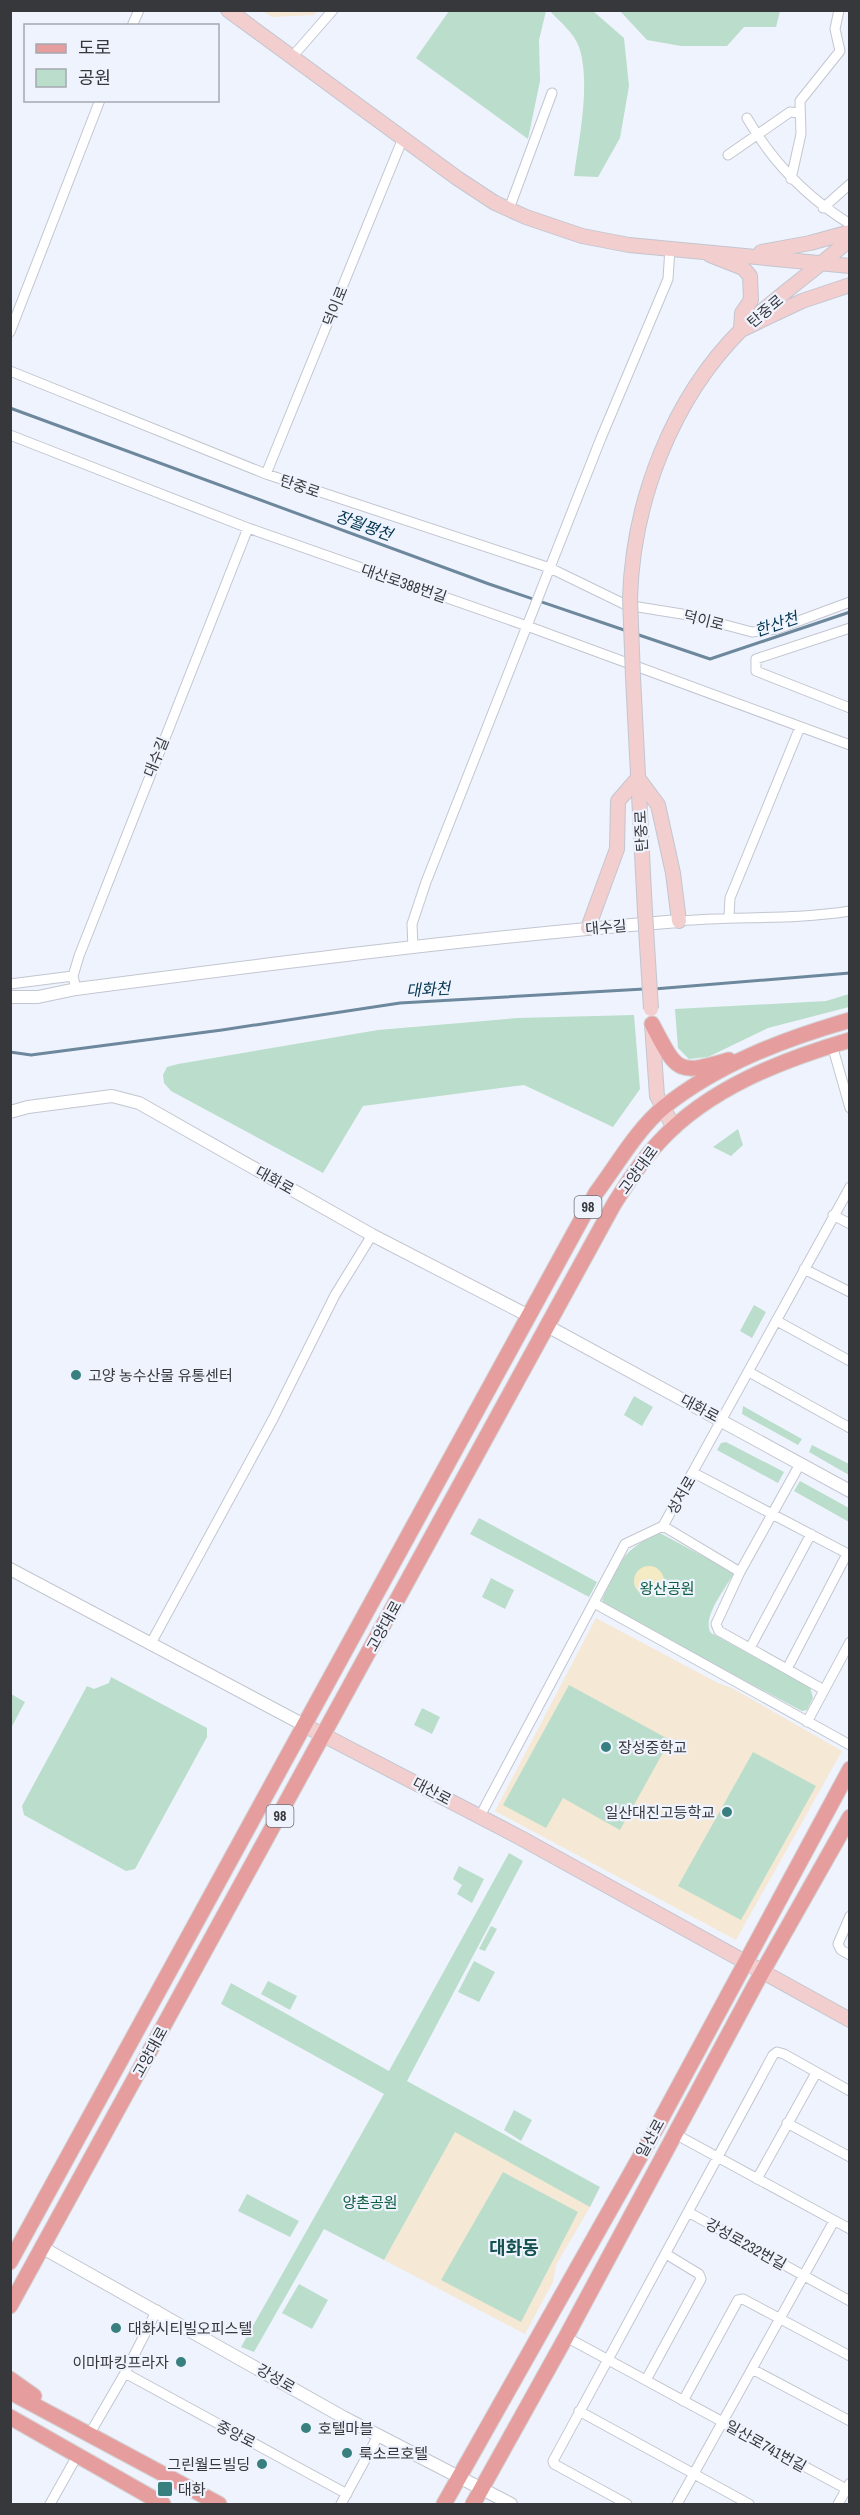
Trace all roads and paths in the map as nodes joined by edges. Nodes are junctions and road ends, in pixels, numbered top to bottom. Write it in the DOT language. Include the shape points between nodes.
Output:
graph roads {
  1 [pos="139,10"];
  2 [pos="228,10"];
  3 [pos="333,10"];
  4 [pos="839,10"];
  5 [pos="133,24"];
  6 [pos="845,51"];
  7 [pos="292,57"];
  8 [pos="552,93"];
  9 [pos="99,102"];
  10 [pos="800,112"];
  11 [pos="747,118"];
  12 [pos="757,135"];
  13 [pos="403,138"];
  14 [pos="728,155"];
  15 [pos="791,179"];
  16 [pos="849,184"];
  17 [pos="823,208"];
  18 [pos="509,209"];
  19 [pos="849,224"];
  20 [pos="849,232"];
  21 [pos="849,239"];
  22 [pos="670,248"];
  23 [pos="702,251"];
  24 [pos="742,255"];
  25 [pos="822,262"];
  26 [pos="849,266"];
  27 [pos="849,285"];
  28 [pos="741,330"];
  29 [pos="10,332"];
  30 [pos="10,371"];
  31 [pos="10,435"];
  32 [pos="266,474"];
  33 [pos="248,528"];
  34 [pos="548,573"];
  35 [pos="628,601"];
  36 [pos="849,602"];
  37 [pos="529,622"];
  38 [pos="849,628"];
  39 [pos="849,708"];
  40 [pos="800,727"];
  41 [pos="849,746"];
  42 [pos="639,778"];
  43 [pos="849,911"];
  44 [pos="729,916"];
  45 [pos="679,921"];
  46 [pos="588,928"];
  47 [pos="413,948"];
  48 [pos="73,976"];
  49 [pos="10,984"];
  50 [pos="76,989"];
  51 [pos="10,998"];
  52 [pos="652,1016"];
  53 [pos="849,1020"];
  54 [pos="849,1040"];
  55 [pos="832,1045"];
  56 [pos="763,1049"];
  57 [pos="849,1106"];
  58 [pos="663,1108"];
  59 [pos="10,1112"];
  60 [pos="674,1128"];
  61 [pos="849,1187"];
  62 [pos="833,1215"];
  63 [pos="849,1224"];
  64 [pos="372,1234"];
  65 [pos="804,1269"];
  66 [pos="849,1292"];
  67 [pos="529,1316"];
  68 [pos="777,1321"];
  69 [pos="549,1327"];
  70 [pos="849,1361"];
  71 [pos="749,1372"];
  72 [pos="722,1420"];
  73 [pos="849,1428"];
  74 [pos="800,1464"];
  75 [pos="694,1473"];
  76 [pos="849,1491"];
  77 [pos="772,1514"];
  78 [pos="663,1526"];
  79 [pos="811,1534"];
  80 [pos="848,1554"];
  81 [pos="10,1569"];
  82 [pos="740,1572"];
  83 [pos="594,1603"];
  84 [pos="849,1642"];
  85 [pos="150,1645"];
  86 [pos="750,1648"];
  87 [pos="787,1669"];
  88 [pos="824,1690"];
  89 [pos="807,1722"];
  90 [pos="304,1725"];
  91 [pos="324,1735"];
  92 [pos="849,1745"];
  93 [pos="849,1769"];
  94 [pos="480,1816"];
  95 [pos="849,1817"];
  96 [pos="849,1917"];
  97 [pos="849,1955"];
  98 [pos="744,1962"];
  99 [pos="762,1972"];
  100 [pos="849,2020"];
  101 [pos="816,2073"];
  102 [pos="849,2091"];
  103 [pos="787,2124"];
  104 [pos="675,2134"];
  105 [pos="849,2157"];
  106 [pos="718,2158"];
  107 [pos="757,2179"];
  108 [pos="688,2212"];
  109 [pos="834,2221"];
  110 [pos="849,2229"];
  111 [pos="43,2248"];
  112 [pos="668,2251"];
  113 [pos="10,2262"];
  114 [pos="804,2277"];
  115 [pos="849,2301"];
  116 [pos="10,2306"];
  117 [pos="157,2310"];
  118 [pos="781,2318"];
  119 [pos="566,2337"];
  120 [pos="849,2356"];
  121 [pos="607,2359"];
  122 [pos="752,2369"];
  123 [pos="125,2373"];
  124 [pos="10,2379"];
  125 [pos="646,2380"];
  126 [pos="10,2392"];
  127 [pos="683,2401"];
  128 [pos="41,2409"];
  129 [pos="579,2411"];
  130 [pos="10,2417"];
  131 [pos="849,2421"];
  132 [pos="723,2422"];
  133 [pos="90,2435"];
  134 [pos="378,2436"];
  135 [pos="77,2456"];
  136 [pos="694,2474"];
  137 [pos="460,2477"];
  138 [pos="848,2488"];
  139 [pos="482,2489"];
  140 [pos="347,2494"];
  141 [pos="50,2505"];
  142 [pos="163,2505"];
  143 [pos="219,2505"];
  144 [pos="341,2505"];
  145 [pos="444,2505"];
  146 [pos="473,2505"];
  147 [pos="511,2505"];
  148 [pos="627,2505"];
  149 [pos="677,2505"];
  150 [pos="749,2505"];
  151 [pos="838,2505"];
  1 -- 5 [label="street"];
  2 -- 7 [label="main road"];
  3 -- 7 [label="street"];
  4 -- 6 [label="street" via="835,29"];
  6 -- 10 [label="street" via="800,101"];
  7 -- 13 [label="main road"];
  8 -- 18 [label="street"];
  9 -- 29 [label="street"];
  10 -- 12 [label="street" via="790,112"];
  10 -- 15 [label="street" via="801,134"];
  11 -- 12 [label="street"];
  12 -- 14 [label="street"];
  12 -- 15 [label="street"];
  13 -- 18 [label="main road" via="457,178"];
  13 -- 32 [label="street, 덕이로"];
  15 -- 17 [label="street"];
  16 -- 17 [label="street"];
  17 -- 19 [label="street"];
  18 -- 22 [label="main road" via="554,229 582,236"];
  20 -- 24 [label="main road"];
  21 -- 25 [label="main road, 탄중로"];
  22 -- 23 [label="main road"];
  22 -- 34 [label="street" via="668,279"];
  23 -- 24 [label="main road"];
  23 -- 28 [label="main road" via="743,268 750,276 751,300 742,313"];
  24 -- 25 [label="main road"];
  25 -- 26 [label="main road"];
  25 -- 28 [label="main road, 탄중로"];
  27 -- 28 [label="main road" via="801,301"];
  28 -- 35 [label="main road, 탄중로" via="703,376 670,435 649,485 636,534"];
  30 -- 32 [label="street, 탄중로"];
  31 -- 33 [label="street, 대산로388번길"];
  32 -- 34 [label="street, 탄중로"];
  33 -- 37 [label="street, 대산로388번길"];
  33 -- 48 [label="street, 대수길"];
  34 -- 35 [label="street, 탄중로"];
  34 -- 37 [label="street"];
  35 -- 36 [label="street, 덕이로" via="752,632 777,629"];
  35 -- 42 [label="main road, 탄중로, bridge"];
  37 -- 40 [label="street, 대산로388번길"];
  37 -- 47 [label="street" via="426,882 412,924"];
  38 -- 39 [label="street" via="756,659 756,671"];
  40 -- 41 [label="street"];
  40 -- 44 [label="street" via="730,898"];
  42 -- 45 [label="main road" via="658,805"];
  42 -- 46 [label="main road" via="618,801 617,849"];
  42 -- 52 [label="main road, 탄중로, bridge"];
  43 -- 44 [label="street, 대수길" via="815,917"];
  44 -- 45 [label="street, 대수길"];
  45 -- 46 [label="street, 대수길"];
  46 -- 47 [label="street, 대수길"];
  47 -- 50 [label="street, 대수길"];
  48 -- 49 [label="street"];
  48 -- 50 [label="street"];
  50 -- 51 [label="street, 대수길"];
  52 -- 56 [label="main road" via="674,1060 688,1070"];
  52 -- 58 [label="main road" via="657,1096"];
  53 -- 56 [label="main road, 고양대로 / 98"];
  54 -- 55 [label="main road, 고양대로 / 98"];
  55 -- 57 [label="street"];
  55 -- 60 [label="main road, 고양대로 / 98" via="747,1077"];
  56 -- 58 [label="main road, 고양대로 / 98"];
  58 -- 60 [label="main road"];
  58 -- 67 [label="main road, 고양대로 / 98" via="596,1193"];
  59 -- 64 [label="street, 대화로" via="112,1096 139,1103"];
  60 -- 69 [label="main road, 고양대로 / 98" via="643,1160 614,1204"];
  61 -- 62 [label="street, 성저로"];
  62 -- 63 [label="street"];
  62 -- 65 [label="street, 성저로"];
  64 -- 67 [label="street, 대화로"];
  64 -- 85 [label="street" via="335,1295 273,1419"];
  65 -- 66 [label="street"];
  65 -- 68 [label="street, 성저로"];
  67 -- 90 [label="main road, 고양대로 / 98"];
  68 -- 70 [label="street"];
  68 -- 71 [label="street, 성저로"];
  69 -- 72 [label="street, 대화로"];
  69 -- 91 [label="main road, 고양대로 / 98"];
  71 -- 72 [label="street, 성저로"];
  71 -- 73 [label="street"];
  72 -- 74 [label="street, 대화로"];
  72 -- 75 [label="street, 성저로"];
  74 -- 76 [label="street, 대화로"];
  74 -- 77 [label="street"];
  75 -- 77 [label="street"];
  75 -- 78 [label="street, 성저로"];
  77 -- 79 [label="street"];
  77 -- 82 [label="street"];
  78 -- 82 [label="street"];
  78 -- 83 [label="street, 성저로" via="625,1544"];
  79 -- 80 [label="street"];
  79 -- 86 [label="street"];
  80 -- 87 [label="street"];
  81 -- 85 [label="street, 대산로"];
  82 -- 86 [label="street" via="716,1624 719,1631"];
  83 -- 89 [label="street"];
  83 -- 94 [label="street, 성저로"];
  84 -- 88 [label="street"];
  85 -- 90 [label="street, 대산로"];
  86 -- 87 [label="street"];
  87 -- 88 [label="street"];
  88 -- 89 [label="street"];
  89 -- 92 [label="street"];
  90 -- 91 [label="main road, 대산로"];
  90 -- 113 [label="main road, 고양대로 / 98"];
  91 -- 94 [label="main road, 대산로"];
  91 -- 111 [label="main road, 고양대로 / 98"];
  93 -- 98 [label="main road, 일산로"];
  94 -- 98 [label="main road, 대산로"];
  95 -- 99 [label="main road, 일산로"];
  96 -- 97 [label="street" via="838,1944"];
  98 -- 99 [label="main road, 대산로"];
  98 -- 137 [label="main road, 일산로" via="654,2132"];
  99 -- 100 [label="main road, 대산로"];
  99 -- 104 [label="main road, 일산로"];
  101 -- 102 [label="street"];
  101 -- 103 [label="street"];
  101 -- 106 [label="street" via="777,2052"];
  103 -- 105 [label="street"];
  103 -- 107 [label="street"];
  104 -- 106 [label="street"];
  104 -- 119 [label="main road, 일산로"];
  106 -- 107 [label="street"];
  106 -- 108 [label="street"];
  107 -- 109 [label="street"];
  108 -- 112 [label="street"];
  108 -- 114 [label="street, 강성로232번길"];
  109 -- 110 [label="street"];
  109 -- 114 [label="street, 강성로232번길"];
  111 -- 116 [label="main road, 고양대로 / 98"];
  111 -- 117 [label="street, 강성로"];
  112 -- 121 [label="street"];
  112 -- 125 [label="street" via="701,2279"];
  114 -- 115 [label="street, 강성로232번길"];
  114 -- 118 [label="street, 강성로232번길"];
  117 -- 123 [label="street"];
  117 -- 134 [label="street, 강성로"];
  118 -- 120 [label="street"];
  118 -- 122 [label="street, 강성로232번길"];
  118 -- 127 [label="street" via="743,2299 738,2301"];
  119 -- 121 [label="street, 일산로741번길"];
  119 -- 139 [label="main road, 일산로"];
  121 -- 125 [label="street, 일산로741번길"];
  121 -- 129 [label="street"];
  122 -- 131 [label="street"];
  122 -- 132 [label="street, 강성로232번길"];
  123 -- 133 [label="street"];
  123 -- 140 [label="street, 중앙로"];
  124 -- 128 [label="main road" via="36,2397"];
  125 -- 127 [label="street, 일산로741번길"];
  126 -- 128 [label="main road"];
  127 -- 132 [label="street, 일산로741번길"];
  128 -- 133 [label="main road"];
  129 -- 136 [label="street"];
  129 -- 148 [label="street" via="554,2464"];
  130 -- 135 [label="main road"];
  132 -- 136 [label="street, 강성로232번길"];
  132 -- 138 [label="street, 일산로741번길"];
  133 -- 143 [label="main road"];
  134 -- 137 [label="street, 강성로"];
  134 -- 140 [label="street"];
  135 -- 141 [label="street"];
  135 -- 142 [label="main road"];
  136 -- 149 [label="street, 강성로232번길"];
  136 -- 150 [label="street"];
  137 -- 139 [label="street, 강성로"];
  137 -- 145 [label="main road, 일산로"];
  138 -- 151 [label="street"];
  139 -- 146 [label="main road, 일산로"];
  139 -- 147 [label="street, 강성로"];
  140 -- 144 [label="street"];
}
